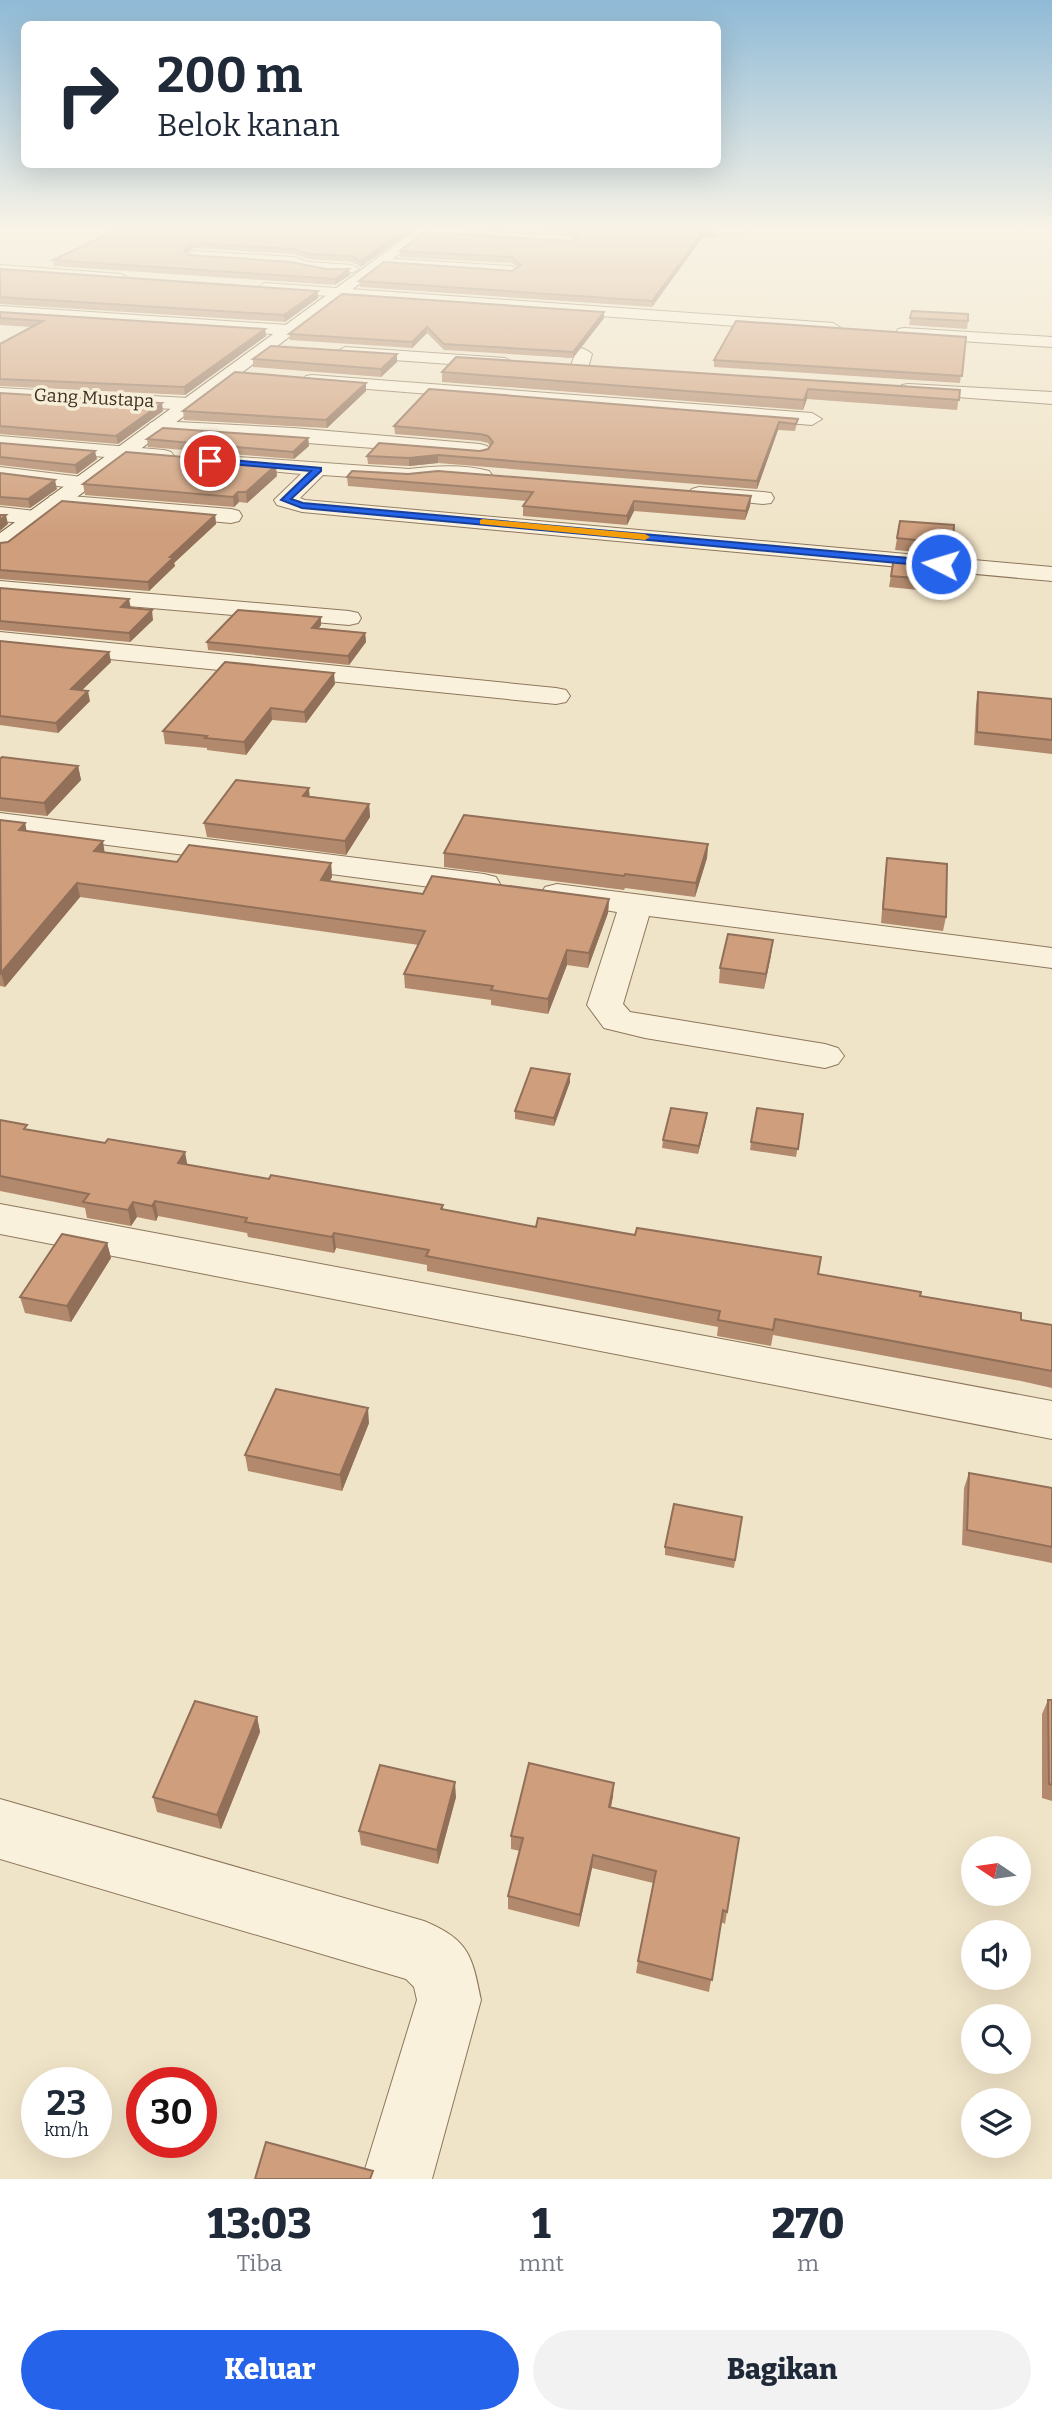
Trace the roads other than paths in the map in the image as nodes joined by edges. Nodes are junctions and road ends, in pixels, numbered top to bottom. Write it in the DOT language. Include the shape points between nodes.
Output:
graph roads {
  1 [pos="285,329"];
  2 [pos="290,329"];
  3 [pos="839,329"];
  4 [pos="844,329"];
  5 [pos="317,330"];
  6 [pos="883,332"];
  7 [pos="341,335"];
  8 [pos="1052,342"];
  9 [pos="230,373"];
  10 [pos="258,376"];
  11 [pos="299,379"];
  12 [pos="885,387"];
  13 [pos="0,393"];
  14 [pos="1052,398"];
  15 [pos="189,404"];
  16 [pos="812,419"];
  17 [pos="0,426"];
  18 [pos="157,427"];
  19 [pos="31,429"];
  20 [pos="0,442"];
  21 [pos="501,452"];
  22 [pos="122,453"];
  23 [pos="318,469"];
  24 [pos="0,473"];
  25 [pos="506,477"];
  26 [pos="82,483"];
  27 [pos="682,491"];
  28 [pos="763,498"];
  29 [pos="58,501"];
  30 [pos="0,514"];
  31 [pos="231,516"];
  32 [pos="36,517"];
  33 [pos="0,544"];
  34 [pos="1052,574"];
  35 [pos="0,588"];
  36 [pos="349,618"];
  37 [pos="0,640"];
  38 [pos="556,696"];
  39 [pos="0,822"];
  40 [pos="636,905"];
  41 [pos="1052,958"];
  42 [pos="825,1056"];
  43 [pos="0,1219"];
  44 [pos="1052,1420"];
  45 [pos="0,1829"];
  46 [pos="397,2179"];
  1 -- 2 [label="street"];
  2 -- 5 [label="street"];
  2 -- 9 [label="street"];
  3 -- 4 [label="street"];
  5 -- 7 [label="street" via="586,368 583,354 516,343"];
  6 -- 8 [label="street"];
  9 -- 10 [label="street"];
  9 -- 15 [label="street"];
  11 -- 16 [label="street"];
  12 -- 14 [label="street"];
  13 -- 15 [label="street, Gang Mustapa"];
  15 -- 18 [label="street"];
  17 -- 19 [label="street"];
  18 -- 21 [label="street"];
  18 -- 22 [label="street"];
  20 -- 22 [label="street"];
  22 -- 23 [label="street"];
  22 -- 26 [label="street"];
  23 -- 25 [label="street"];
  23 -- 34 [label="street" via="285,500 316,507"];
  24 -- 26 [label="street"];
  26 -- 29 [label="street"];
  27 -- 28 [label="street"];
  29 -- 31 [label="street"];
  29 -- 32 [label="street"];
  30 -- 32 [label="street"];
  32 -- 33 [label="street"];
  35 -- 36 [label="street"];
  37 -- 38 [label="street"];
  39 -- 40 [label="street"];
  40 -- 41 [label="street"];
  40 -- 42 [label="street" via="605,1005 617,1020"];
  43 -- 44 [label="street"];
  45 -- 46 [label="street" via="424,1953 443,1970 449,2000"];
}
